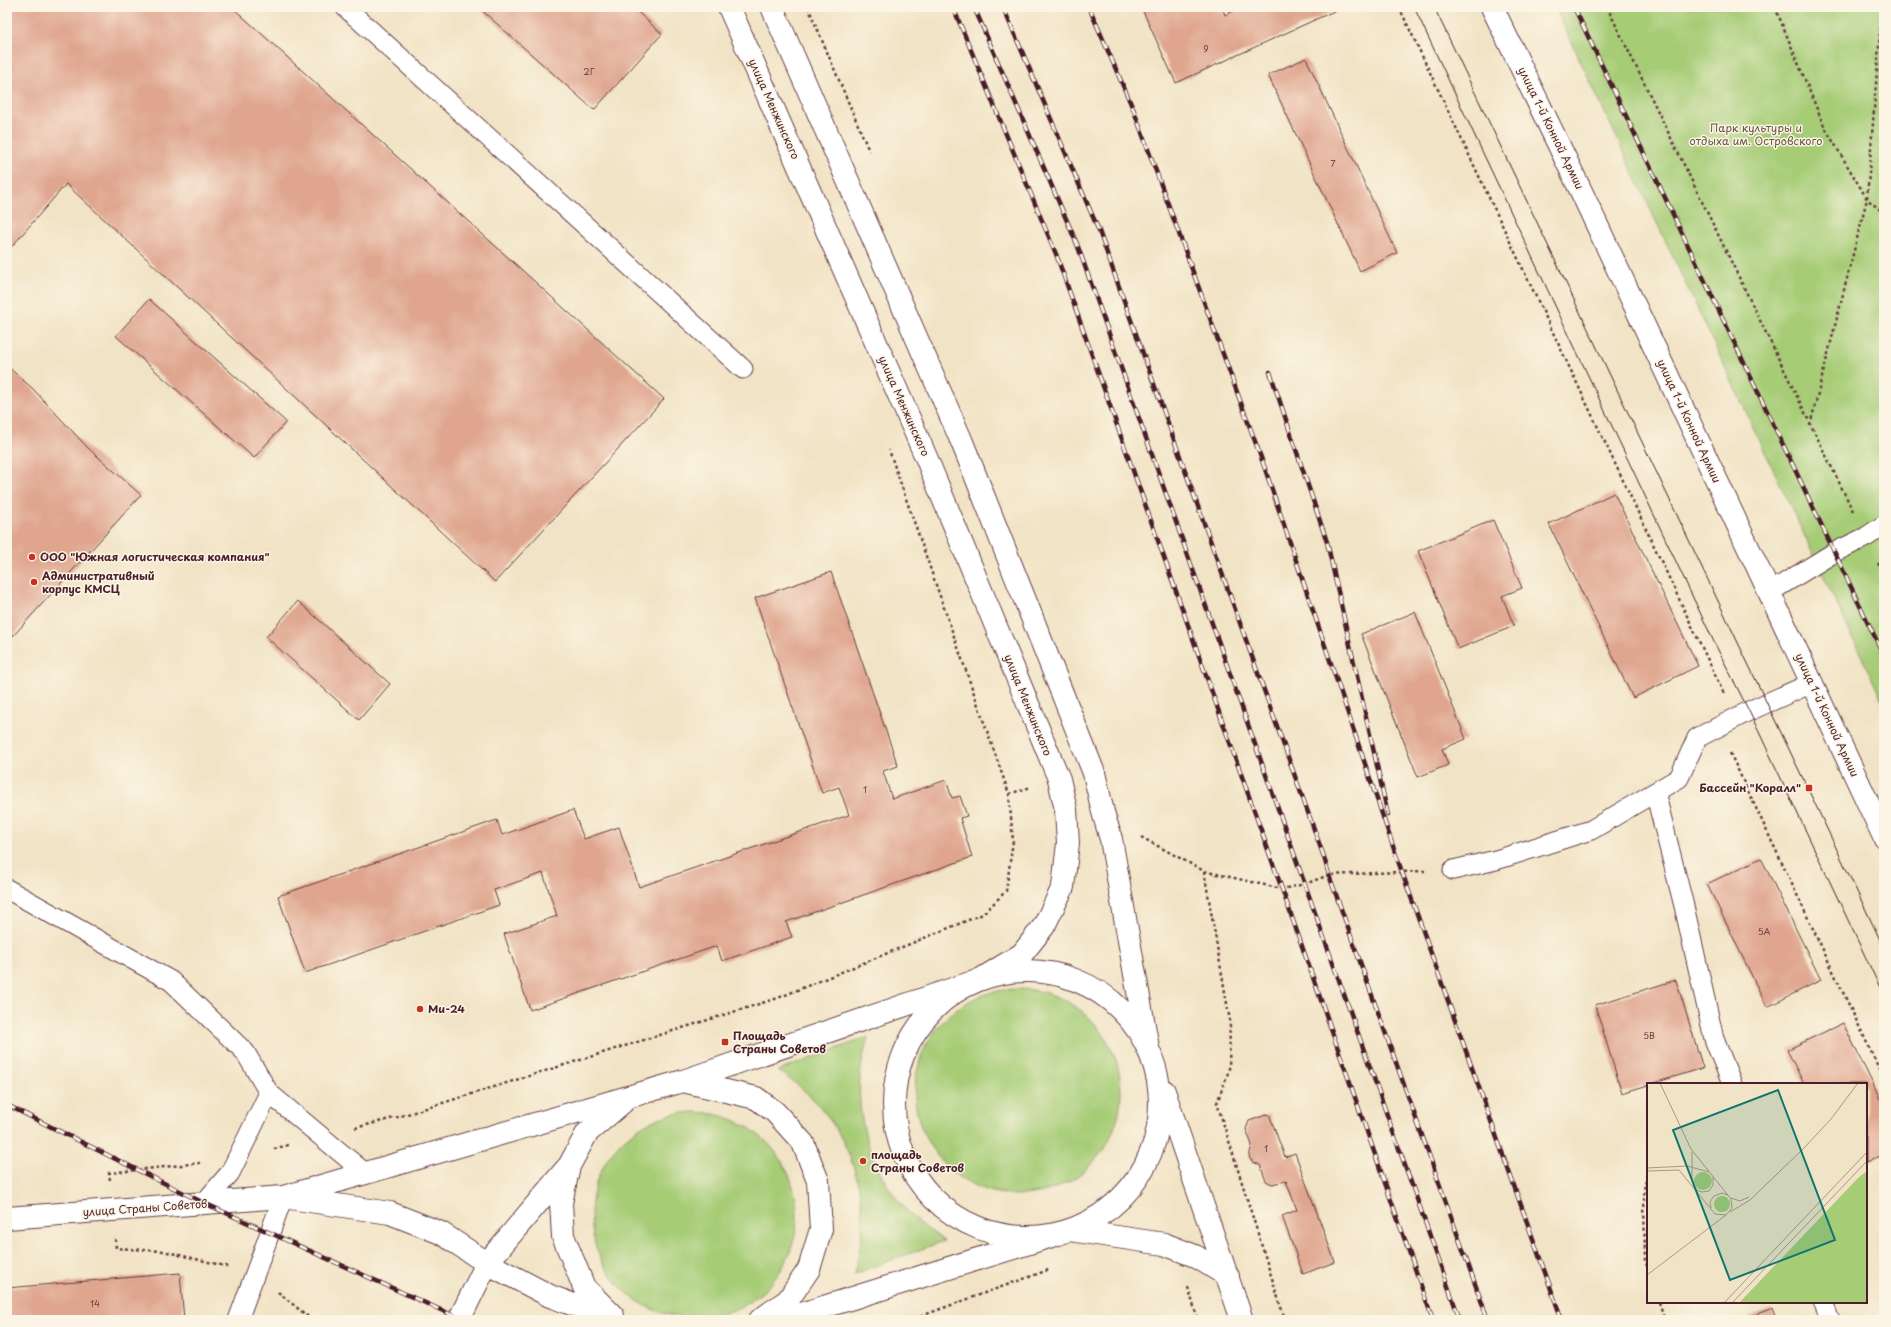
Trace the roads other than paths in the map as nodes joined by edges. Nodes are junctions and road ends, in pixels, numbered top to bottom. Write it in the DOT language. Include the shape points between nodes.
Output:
graph roads {
  1 [pos="345,7"];
  2 [pos="729,7"];
  3 [pos="772,7"];
  4 [pos="1492,7"];
  5 [pos="743,368"];
  6 [pos="1884,525"];
  7 [pos="1770,592"];
  8 [pos="1812,683"];
  9 [pos="1656,792"];
  10 [pos="1884,836"];
  11 [pos="1454,870"];
  12 [pos="7,889"];
  13 [pos="977,981"];
  14 [pos="1151,1055"];
  15 [pos="683,1081"];
  16 [pos="1732,1083"];
  17 [pos="269,1093"];
  18 [pos="628,1098"];
  19 [pos="569,1166"];
  20 [pos="365,1173"];
  21 [pos="283,1197"];
  22 [pos="204,1203"];
  23 [pos="7,1218"];
  24 [pos="1064,1232"];
  25 [pos="487,1263"];
  26 [pos="1228,1276"];
  27 [pos="1823,1303"];
  28 [pos="238,1320"];
  29 [pos="459,1320"];
  30 [pos="614,1320"];
  31 [pos="618,1320"];
  32 [pos="760,1320"];
  33 [pos="782,1320"];
  34 [pos="1242,1320"];
  35 [pos="1830,1320"];
  1 -- 5 [label="lane"];
  2 -- 13 [label="main road, улица Менжинского" via="926,457 1059,779 1066,810 1068,843 1063,887 1047,920 1022,954"];
  3 -- 14 [label="main road" via="962,442 1094,773 1111,839"];
  4 -- 7 [label="main road, улица 1-й Конной Армии"];
  6 -- 7 [label="lane" via="1866,537 1834,552"];
  7 -- 8 [label="main road, улица 1-й Конной Армии"];
  8 -- 9 [label="lane" via="1697,738 1679,778"];
  8 -- 10 [label="main road, улица 1-й Конной Армии"];
  9 -- 11 [label="lane" via="1591,830 1496,860"];
  9 -- 16 [label="lane" via="1714,1039"];
  12 -- 17 [label="lane" via="171,981 244,1052"];
  13 -- 14 [label="main road" via="1007,972 1037,971 1067,977 1095,989 1112,1001 1131,1020"];
  13 -- 15 [label="main road"];
  13 -- 24 [label="main road" via="938,1005 920,1024 904,1053 894,1099 900,1144 918,1182 932,1198 967,1223 995,1234 1026,1238"];
  14 -- 24 [label="main road" via="1160,1092 1158,1127 1150,1155 1132,1185 1106,1211"];
  14 -- 26 [label="main road"];
  15 -- 18 [label="main road"];
  15 -- 32 [label="main road" via="756,1098 775,1112 803,1143 818,1181 821,1229 809,1269 788,1300"];
  17 -- 20 [label="lane"];
  17 -- 22 [label="lane" via="230,1173"];
  18 -- 19 [label="main road" via="587,1133"];
  18 -- 20 [label="main road"];
  19 -- 25 [label="main road"];
  19 -- 31 [label="main road" via="560,1204 563,1236 584,1287"];
  20 -- 21 [label="main road"];
  21 -- 22 [label="main road, улица Страны Советов"];
  21 -- 25 [label="main road" via="390,1213 441,1233"];
  21 -- 28 [label="lane"];
  22 -- 23 [label="main road, улица Страны Советов"];
  24 -- 26 [label="main road" via="1164,1244 1195,1256"];
  24 -- 33 [label="main road"];
  25 -- 29 [label="main road"];
  25 -- 30 [label="main road" via="550,1296"];
  26 -- 34 [label="main road"];
  27 -- 35 [label="lane"];
}
